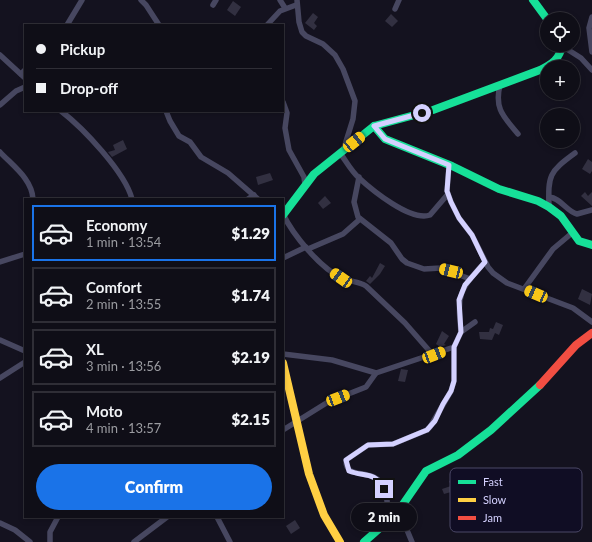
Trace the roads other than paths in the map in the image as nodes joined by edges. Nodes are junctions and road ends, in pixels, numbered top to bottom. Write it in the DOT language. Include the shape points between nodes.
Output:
graph roads {
  1 [pos="82,0"];
  2 [pos="141,0"];
  3 [pos="280,0"];
  4 [pos="399,0"];
  5 [pos="533,0"];
  6 [pos="297,3"];
  7 [pos="285,8"];
  8 [pos="395,9"];
  9 [pos="542,12"];
  10 [pos="592,18"];
  11 [pos="68,24"];
  12 [pos="158,24"];
  13 [pos="268,24"];
  14 [pos="561,52"];
  15 [pos="572,52"];
  16 [pos="592,52"];
  17 [pos="0,55"];
  18 [pos="592,70"];
  19 [pos="24,74"];
  20 [pos="500,85"];
  21 [pos="24,87"];
  22 [pos="0,105"];
  23 [pos="284,105"];
  24 [pos="62,112"];
  25 [pos="167,112"];
  26 [pos="374,126"];
  27 [pos="518,134"];
  28 [pos="0,152"];
  29 [pos="342,152"];
  30 [pos="575,153"];
  31 [pos="449,165"];
  32 [pos="359,178"];
  33 [pos="305,186"];
  34 [pos="448,194"];
  35 [pos="256,197"];
  36 [pos="549,197"];
  37 [pos="33,198"];
  38 [pos="132,198"];
  39 [pos="549,206"];
  40 [pos="592,210"];
  41 [pos="284,214"];
  42 [pos="284,217"];
  43 [pos="360,219"];
  44 [pos="572,234"];
  45 [pos="592,245"];
  46 [pos="307,248"];
  47 [pos="24,254"];
  48 [pos="284,258"];
  49 [pos="0,262"];
  50 [pos="485,262"];
  51 [pos="470,279"];
  52 [pos="524,289"];
  53 [pos="475,322"];
  54 [pos="592,322"];
  55 [pos="461,332"];
  56 [pos="592,333"];
  57 [pos="0,340"];
  58 [pos="454,347"];
  59 [pos="24,351"];
  60 [pos="284,354"];
  61 [pos="434,355"];
  62 [pos="24,363"];
  63 [pos="284,367"];
  64 [pos="376,373"];
  65 [pos="0,378"];
  66 [pos="296,421"];
  67 [pos="284,429"];
  68 [pos="397,513"];
  69 [pos="57,518"];
  70 [pos="166,518"];
  71 [pos="218,518"];
  72 [pos="386,522"];
  73 [pos="0,523"];
  74 [pos="30,542"];
  75 [pos="50,542"];
  76 [pos="134,542"];
  77 [pos="230,542"];
  78 [pos="340,542"];
  79 [pos="364,542"];
  80 [pos="412,542"];
  1 -- 11 [label="street"];
  2 -- 12 [label="street"];
  3 -- 7 [label="street"];
  4 -- 8 [label="street"];
  5 -- 9 [label="street"];
  6 -- 7 [label="street"];
  6 -- 29 [label="street" via="302,32 323,44 335,55 355,101 353,119"];
  7 -- 13 [label="street"];
  10 -- 16 [label="street" via="589,28"];
  14 -- 20 [label="street" via="556,62"];
  15 -- 18 [label="street"];
  17 -- 19 [label="street"];
  20 -- 26 [label="street" via="433,110"];
  20 -- 27 [label="street" via="498,106"];
  21 -- 22 [label="street"];
  23 -- 33 [label="street" via="287,113 285,128 289,150 304,177"];
  24 -- 38 [label="street" via="87,134 117,171"];
  25 -- 35 [label="street" via="179,136 190,142 201,157 228,173"];
  26 -- 29 [label="street"];
  26 -- 31 [label="street" via="385,139"];
  28 -- 37 [label="street" via="29,183"];
  29 -- 32 [label="street"];
  29 -- 33 [label="street" via="314,174"];
  30 -- 36 [label="street" via="550,176"];
  31 -- 34 [label="street"];
  31 -- 39 [label="street" via="499,189"];
  32 -- 34 [label="street" via="398,207 417,216 430,215"];
  32 -- 43 [label="street" via="354,202 355,211"];
  33 -- 41 [label="street"];
  34 -- 50 [label="street" via="454,211 472,235"];
  36 -- 39 [label="street"];
  36 -- 40 [label="street" via="555,198 577,214"];
  39 -- 44 [label="street" via="561,216"];
  42 -- 46 [label="street"];
  43 -- 46 [label="street" via="343,234"];
  43 -- 51 [label="street" via="392,243 407,263 424,269 442,268"];
  44 -- 45 [label="street" via="579,241"];
  44 -- 52 [label="street" via="546,257"];
  46 -- 48 [label="street"];
  46 -- 61 [label="street" via="341,278 366,286"];
  47 -- 49 [label="street"];
  50 -- 51 [label="street"];
  50 -- 52 [label="street" via="498,277"];
  51 -- 55 [label="street" via="459,300"];
  52 -- 54 [label="street" via="573,308"];
  53 -- 55 [label="street"];
  55 -- 58 [label="street"];
  56 -- 68 [label="street" via="576,344 550,375 491,430 458,455 426,471"];
  57 -- 59 [label="street"];
  58 -- 61 [label="street"];
  58 -- 72 [label="street" via="454,381 430,427 393,444 368,445 346,460 349,471 364,473 382,484 387,496"];
  60 -- 64 [label="street" via="332,360"];
  61 -- 64 [label="street"];
  62 -- 65 [label="street"];
  63 -- 66 [label="street"];
  64 -- 66 [label="street" via="366,387 328,402"];
  66 -- 67 [label="street"];
  66 -- 78 [label="street" via="308,474 324,515"];
  68 -- 72 [label="street"];
  68 -- 80 [label="street"];
  69 -- 75 [label="street" via="50,532"];
  70 -- 76 [label="street"];
  71 -- 77 [label="street"];
  72 -- 79 [label="street"];
  73 -- 74 [label="street" via="15,530"];
}
